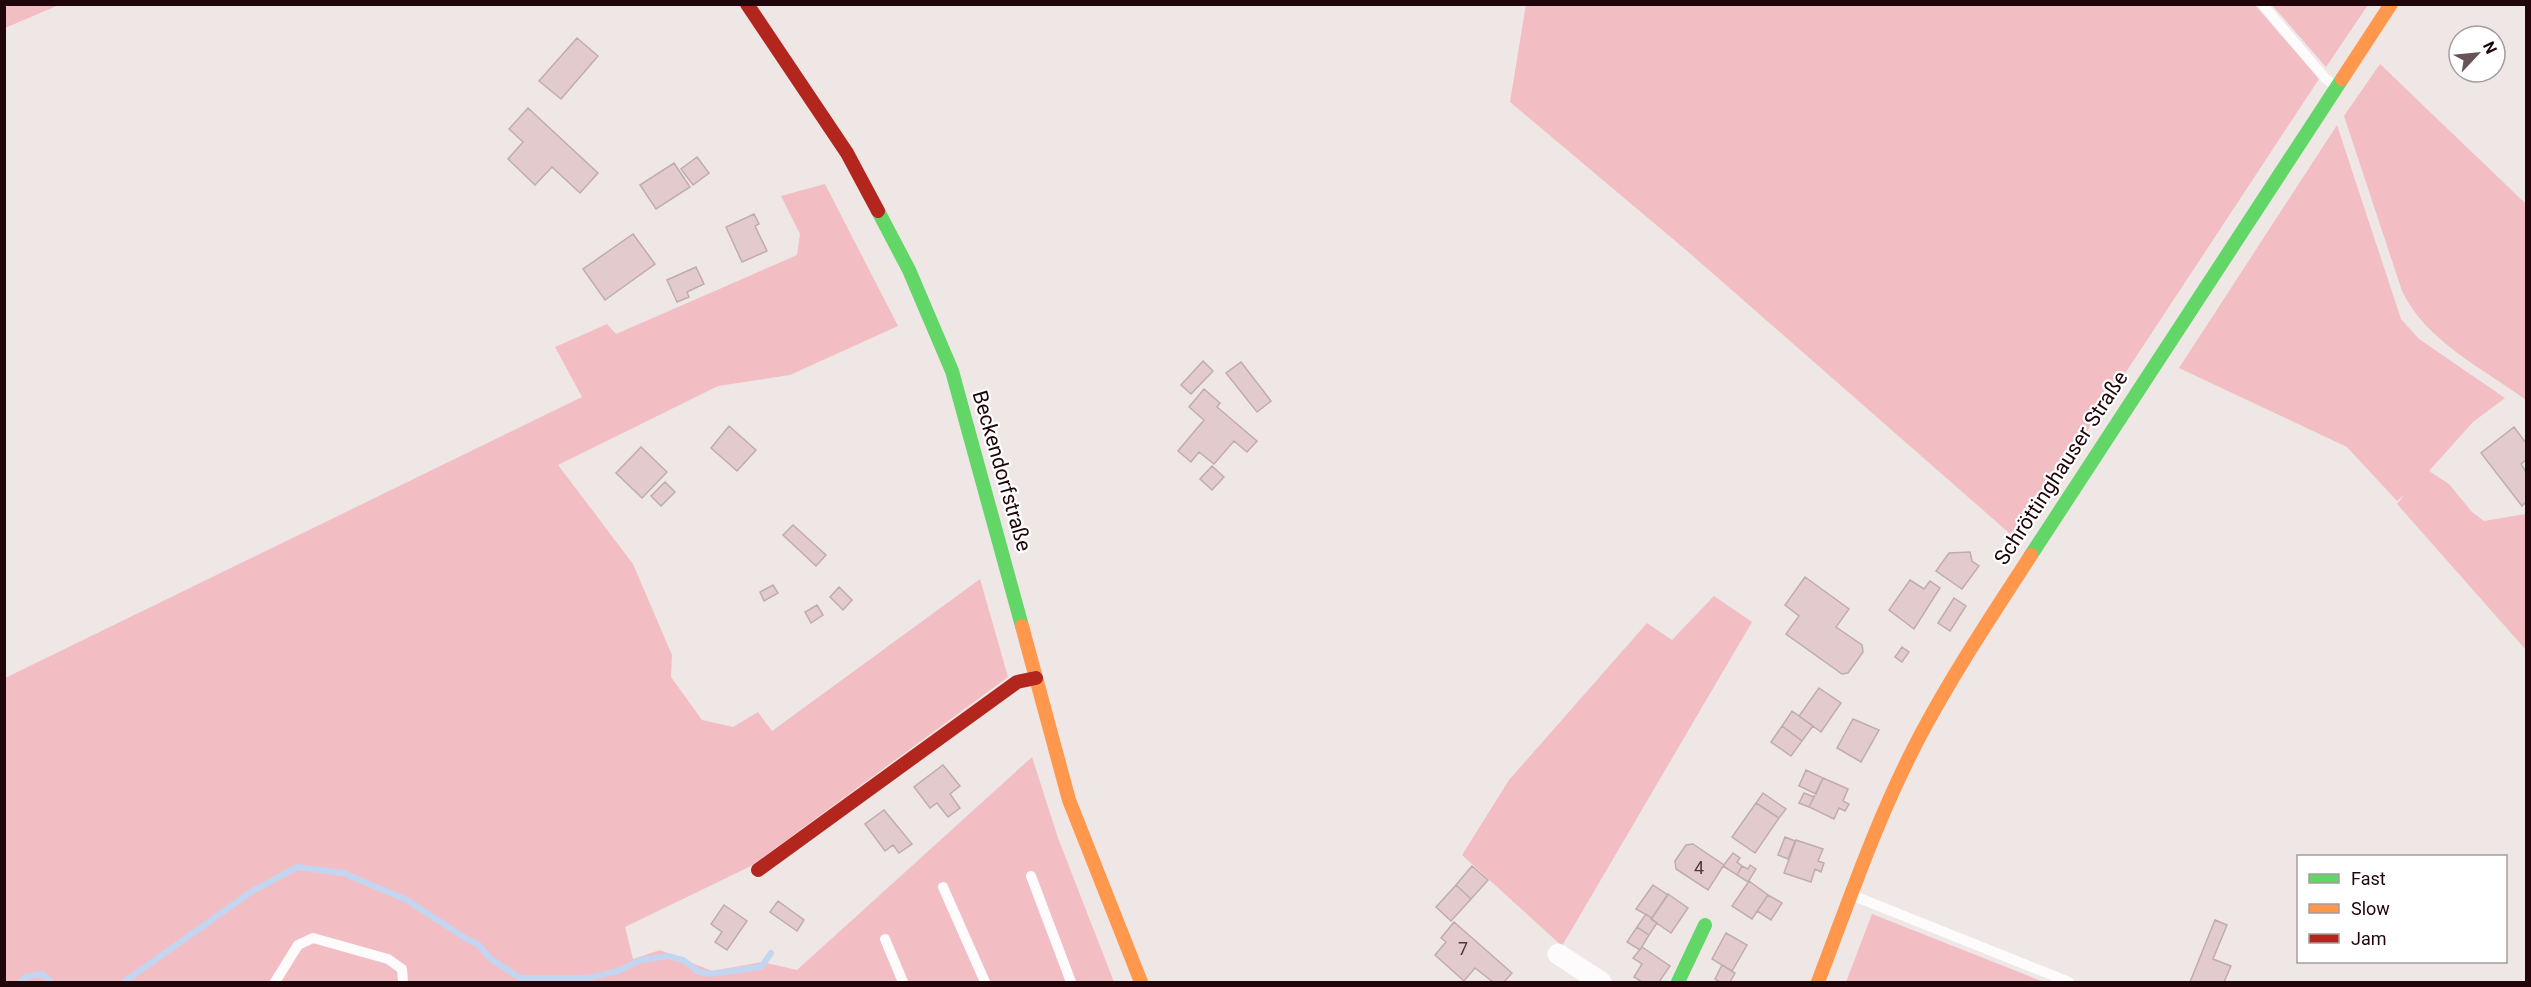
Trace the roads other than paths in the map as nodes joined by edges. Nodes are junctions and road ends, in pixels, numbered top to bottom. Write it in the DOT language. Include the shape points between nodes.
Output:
graph roads {
  1 [pos="747,4"];
  2 [pos="2262,4"];
  3 [pos="2391,4"];
  4 [pos="2337,88"];
  5 [pos="1036,678"];
  6 [pos="758,870"];
  7 [pos="1031,876"];
  8 [pos="943,887"];
  9 [pos="1851,895"];
  10 [pos="1705,925"];
  11 [pos="885,939"];
  12 [pos="1558,954"];
  13 [pos="275,982"];
  14 [pos="403,982"];
  15 [pos="903,982"];
  16 [pos="985,982"];
  17 [pos="1071,982"];
  18 [pos="1141,982"];
  19 [pos="1601,982"];
  20 [pos="1678,982"];
  21 [pos="1818,982"];
  22 [pos="2069,982"];
  1 -- 5 [label="street, Beckendorfstraße" via="847,153 909,270 952,371"];
  2 -- 4 [label="lane"];
  3 -- 4 [label="street, Schröttinghauser Straße"];
  4 -- 9 [label="street, Schröttinghauser Straße" via="1959,667 1889,800"];
  5 -- 6 [label="street" via="1017,682"];
  5 -- 18 [label="street, Beckendorfstraße" via="1070,800"];
  7 -- 17 [label="lane"];
  8 -- 16 [label="lane"];
  9 -- 21 [label="street, Schröttinghauser Straße"];
  9 -- 22 [label="lane"];
  10 -- 20 [label="street"];
  11 -- 15 [label="lane"];
  12 -- 19 [label="street"];
  13 -- 14 [label="lane" via="298,945 313,938 388,959 402,969"];
}
